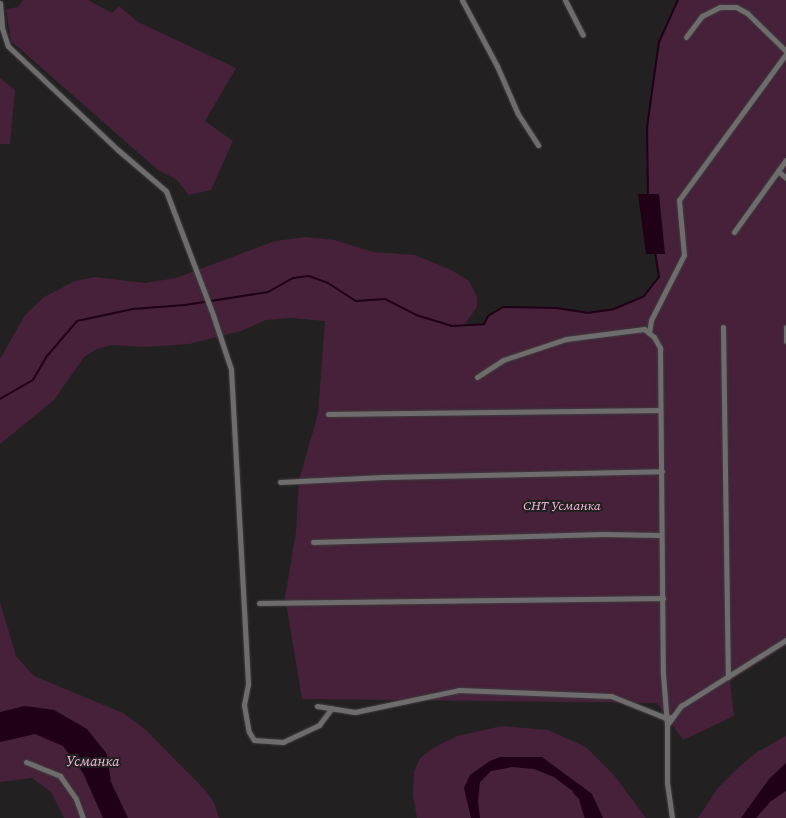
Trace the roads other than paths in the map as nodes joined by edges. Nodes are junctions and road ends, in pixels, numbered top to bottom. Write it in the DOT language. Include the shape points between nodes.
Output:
graph roads {
  1 [pos="462,0"];
  2 [pos="565,0"];
  3 [pos="0,3"];
  4 [pos="584,34"];
  5 [pos="686,37"];
  6 [pos="786,52"];
  7 [pos="538,145"];
  8 [pos="786,160"];
  9 [pos="778,170"];
  10 [pos="786,178"];
  11 [pos="734,232"];
  12 [pos="723,327"];
  13 [pos="786,327"];
  14 [pos="649,333"];
  15 [pos="786,341"];
  16 [pos="477,377"];
  17 [pos="660,410"];
  18 [pos="328,414"];
  19 [pos="662,471"];
  20 [pos="280,482"];
  21 [pos="661,535"];
  22 [pos="312,542"];
  23 [pos="663,598"];
  24 [pos="259,603"];
  25 [pos="786,640"];
  26 [pos="728,678"];
  27 [pos="317,706"];
  28 [pos="332,708"];
  29 [pos="672,717"];
  30 [pos="666,718"];
  31 [pos="667,725"];
  32 [pos="26,762"];
  33 [pos="84,818"];
  34 [pos="672,818"];
  1 -- 7 [label="street" via="497,66 518,114"];
  2 -- 4 [label="street"];
  3 -- 28 [label="street" via="2,28 8,46 118,150 166,191 215,322 231,369 248,684 244,705 249,732 254,740 283,742 319,725"];
  5 -- 6 [label="street" via="702,16 720,7 736,7 747,13"];
  6 -- 14 [label="street" via="679,200 684,255 651,320"];
  8 -- 9 [label="street"];
  9 -- 10 [label="street"];
  9 -- 11 [label="street"];
  12 -- 26 [label="street"];
  13 -- 15 [label="street"];
  14 -- 16 [label="street" via="644,329 566,339 503,360"];
  14 -- 17 [label="street" via="660,348"];
  17 -- 18 [label="street"];
  17 -- 19 [label="street"];
  19 -- 20 [label="street" via="383,477"];
  19 -- 21 [label="street"];
  21 -- 22 [label="street" via="595,534"];
  21 -- 23 [label="street"];
  23 -- 24 [label="street"];
  23 -- 30 [label="street"];
  25 -- 26 [label="street"];
  26 -- 29 [label="street" via="681,706"];
  27 -- 28 [label="street"];
  28 -- 30 [label="street" via="355,712 458,690 611,696"];
  29 -- 30 [label="street"];
  29 -- 31 [label="street"];
  30 -- 31 [label="street"];
  31 -- 34 [label="street" via="666,782"];
  32 -- 33 [label="street" via="60,776 76,799"];
}
